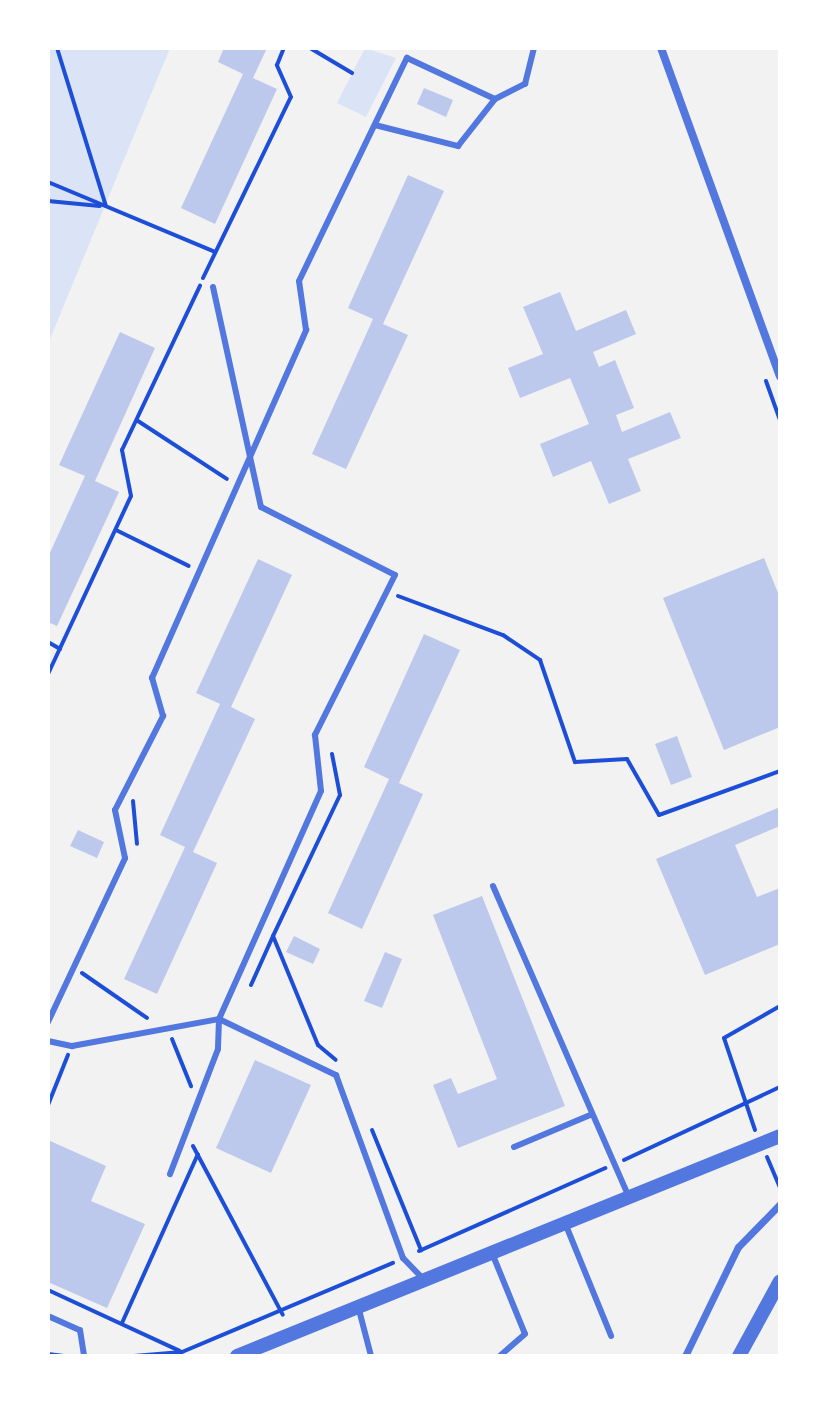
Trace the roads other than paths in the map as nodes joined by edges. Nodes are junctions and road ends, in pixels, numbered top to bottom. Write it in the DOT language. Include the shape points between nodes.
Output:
graph roads {
  1 [pos="534,48"];
  2 [pos="661,48"];
  3 [pos="495,99"];
  4 [pos="375,125"];
  5 [pos="213,287"];
  6 [pos="780,376"];
  7 [pos="250,454"];
  8 [pos="493,886"];
  9 [pos="219,1019"];
  10 [pos="48,1022"];
  11 [pos="48,1041"];
  12 [pos="590,1115"];
  13 [pos="780,1136"];
  14 [pos="514,1147"];
  15 [pos="170,1174"];
  16 [pos="629,1197"];
  17 [pos="780,1204"];
  18 [pos="565,1223"];
  19 [pos="492,1253"];
  20 [pos="425,1281"];
  21 [pos="780,1281"];
  22 [pos="780,1299"];
  23 [pos="358,1306"];
  24 [pos="760,1313"];
  25 [pos="48,1316"];
  26 [pos="611,1336"];
  27 [pos="84,1356"];
  28 [pos="237,1356"];
  29 [pos="371,1356"];
  30 [pos="500,1356"];
  31 [pos="685,1356"];
  32 [pos="739,1356"];
  1 -- 3 [label="lane" via="525,84"];
  2 -- 6 [label="street"];
  3 -- 4 [label="lane" via="458,146"];
  3 -- 4 [label="lane" via="407,58"];
  4 -- 7 [label="lane" via="299,281 306,330"];
  5 -- 7 [label="lane"];
  7 -- 9 [label="lane" via="261,507 395,575 315,735 321,791"];
  7 -- 10 [label="lane" via="152,678 163,716 115,810 125,858"];
  8 -- 12 [label="lane"];
  9 -- 11 [label="lane" via="169,1033 72,1046"];
  9 -- 15 [label="lane" via="218,1049"];
  9 -- 20 [label="lane" via="336,1075 403,1258"];
  12 -- 14 [label="lane"];
  12 -- 16 [label="lane"];
  13 -- 16 [label="street"];
  16 -- 18 [label="street"];
  17 -- 31 [label="street" via="738,1247"];
  18 -- 19 [label="street"];
  18 -- 26 [label="lane"];
  19 -- 20 [label="street"];
  19 -- 30 [label="lane" via="525,1334"];
  20 -- 23 [label="street"];
  21 -- 24 [label="street"];
  22 -- 24 [label="lane"];
  23 -- 28 [label="street"];
  23 -- 29 [label="lane"];
  24 -- 32 [label="street"];
  25 -- 27 [label="lane" via="80,1330"];
}
